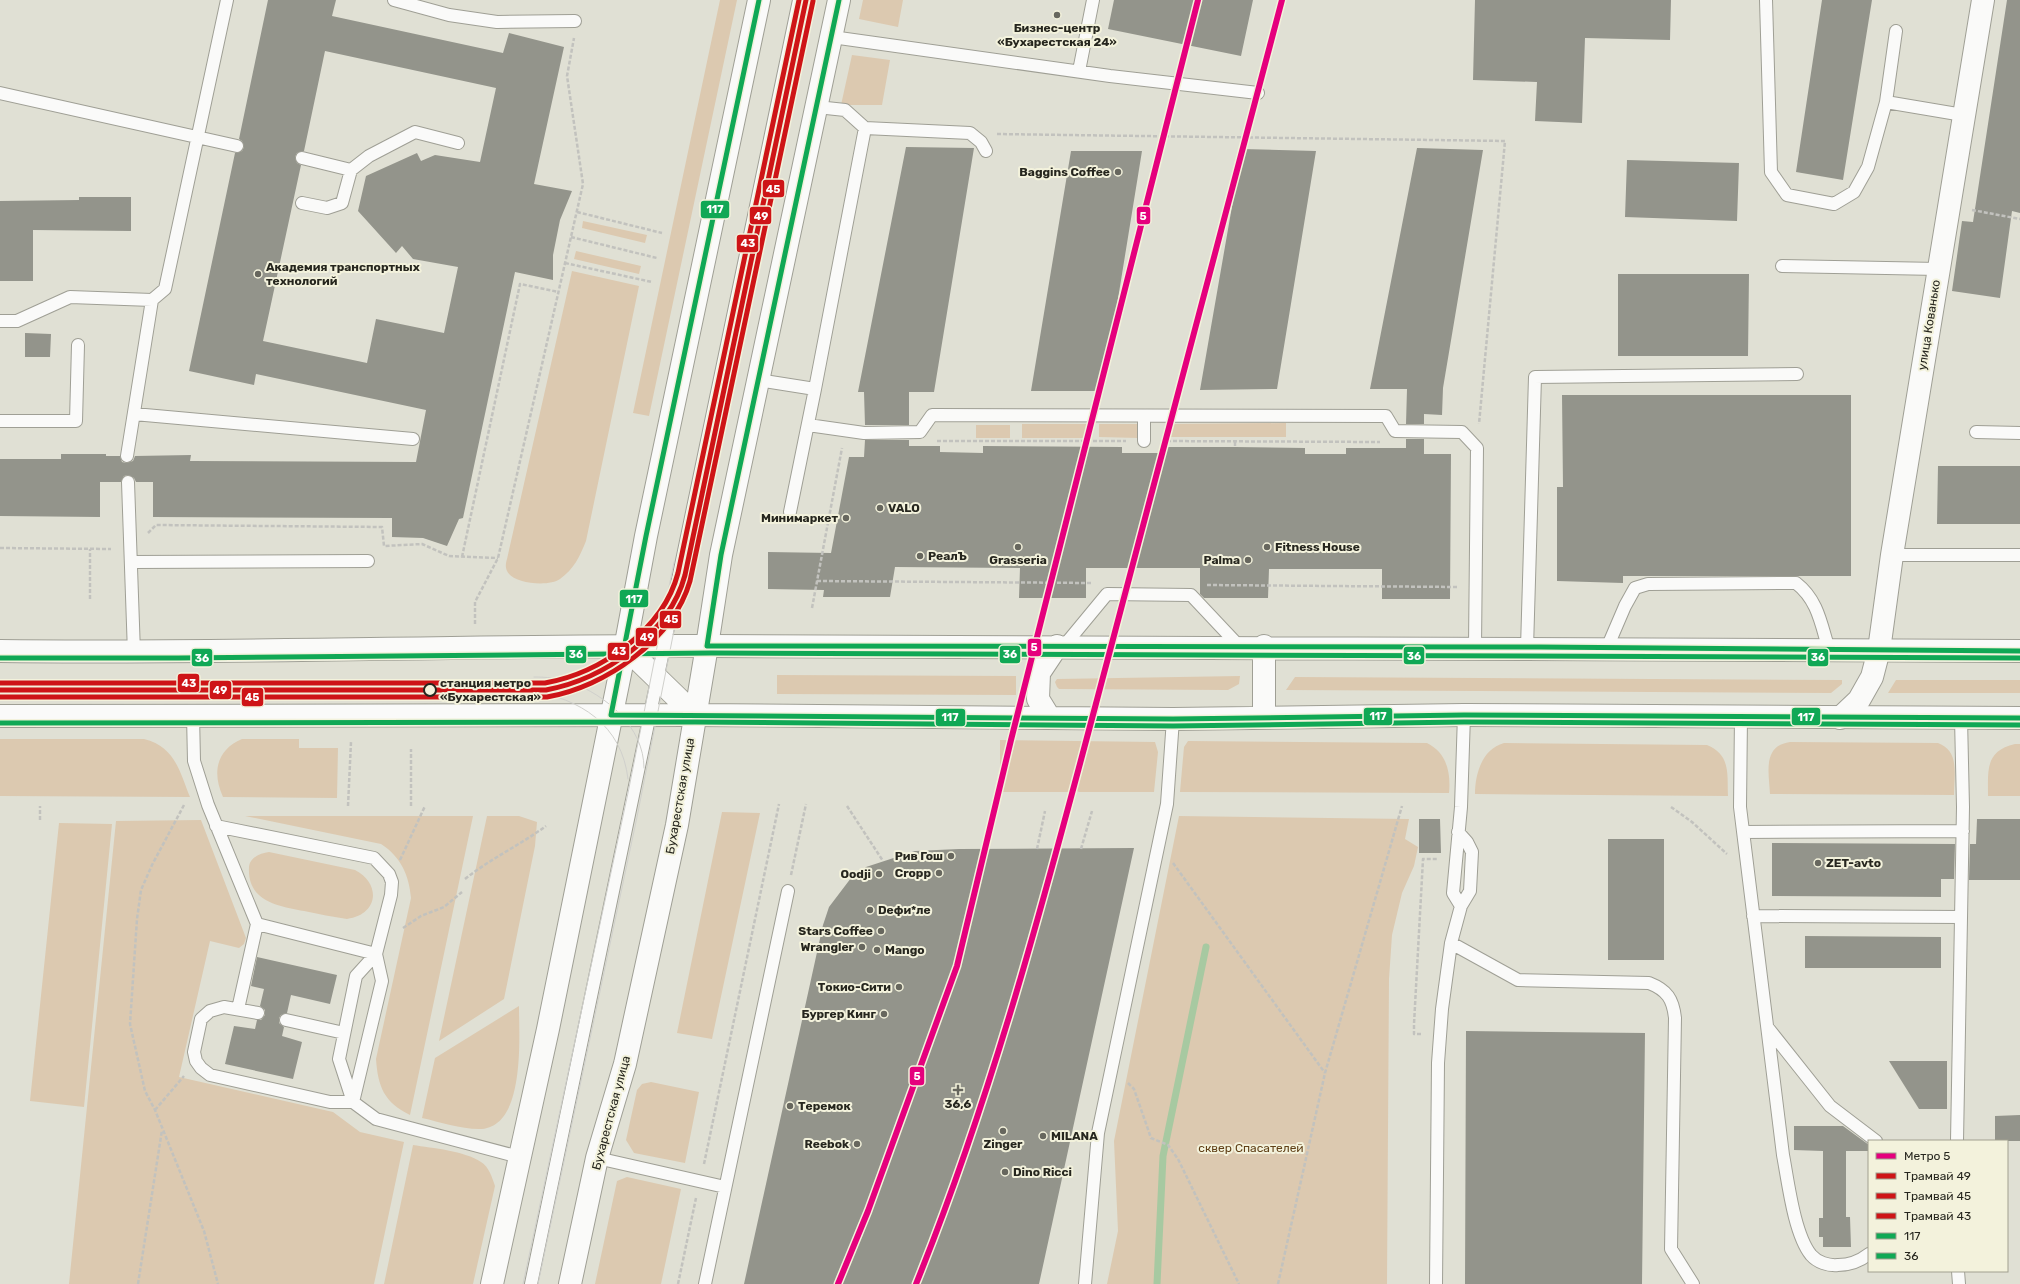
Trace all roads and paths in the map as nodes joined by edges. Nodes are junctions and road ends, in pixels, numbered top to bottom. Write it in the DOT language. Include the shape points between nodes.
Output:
graph roads {
  1 [pos="227,0"];
  2 [pos="394,0"];
  3 [pos="759,0"];
  4 [pos="799,0"];
  5 [pos="839,0"];
  6 [pos="1092,0"];
  7 [pos="1766,0"];
  8 [pos="1983,0"];
  9 [pos="575,21"];
  10 [pos="1896,31"];
  11 [pos="832,36"];
  12 [pos="1079,71"];
  13 [pos="0,93"];
  14 [pos="1258,93"];
  15 [pos="1886,102"];
  16 [pos="817,107"];
  17 [pos="1963,115"];
  18 [pos="865,128"];
  19 [pos="970,133"];
  20 [pos="198,136"];
  21 [pos="458,143"];
  22 [pos="237,146"];
  23 [pos="986,151"];
  24 [pos="302,158"];
  25 [pos="351,170"];
  26 [pos="302,203"];
  27 [pos="1969,210"];
  28 [pos="577,212"];
  29 [pos="2020,219"];
  30 [pos="662,234"];
  31 [pos="571,237"];
  32 [pos="657,258"];
  33 [pos="565,263"];
  34 [pos="1782,266"];
  35 [pos="1938,269"];
  36 [pos="652,282"];
  37 [pos="558,292"];
  38 [pos="152,300"];
  39 [pos="0,321"];
  40 [pos="78,345"];
  41 [pos="1797,374"];
  42 [pos="758,380"];
  43 [pos="815,389"];
  44 [pos="134,414"];
  45 [pos="1144,416"];
  46 [pos="0,421"];
  47 [pos="808,424"];
  48 [pos="1976,432"];
  49 [pos="2020,433"];
  50 [pos="413,439"];
  51 [pos="931,441"];
  52 [pos="1052,441"];
  53 [pos="1144,441"];
  54 [pos="1235,442"];
  55 [pos="1383,442"];
  56 [pos="843,445"];
  57 [pos="1052,447"];
  58 [pos="1235,447"];
  59 [pos="1477,448"];
  60 [pos="127,456"];
  61 [pos="128,482"];
  62 [pos="790,512"];
  63 [pos="0,548"];
  64 [pos="90,549"];
  65 [pos="130,549"];
  66 [pos="1892,555"];
  67 [pos="2020,555"];
  68 [pos="462,557"];
  69 [pos="498,558"];
  70 [pos="131,562"];
  71 [pos="368,562"];
  72 [pos="90,599"];
  73 [pos="812,608"];
  74 [pos="475,631"];
  75 [pos="664,646"];
  76 [pos="707,646"];
  77 [pos="1061,646"];
  78 [pos="1239,646"];
  79 [pos="1264,646"];
  80 [pos="625,647"];
  81 [pos="1474,647"];
  82 [pos="1528,648"];
  83 [pos="1607,648"];
  84 [pos="1829,650"];
  85 [pos="1879,650"];
  86 [pos="0,651"];
  87 [pos="2020,651"];
  88 [pos="134,653"];
  89 [pos="658,679"];
  90 [pos="193,715"];
  91 [pos="611,715"];
  92 [pos="650,715"];
  93 [pos="695,715"];
  94 [pos="1464,715"];
  95 [pos="0,716"];
  96 [pos="1050,717"];
  97 [pos="1264,717"];
  98 [pos="1741,717"];
  99 [pos="1840,718"];
  100 [pos="1961,718"];
  101 [pos="2020,718"];
  102 [pos="1173,719"];
  103 [pos="350,742"];
  104 [pos="411,749"];
  105 [pos="779,804"];
  106 [pos="806,804"];
  107 [pos="184,805"];
  108 [pos="40,806"];
  109 [pos="348,806"];
  110 [pos="410,806"];
  111 [pos="426,806"];
  112 [pos="847,806"];
  113 [pos="1402,806"];
  114 [pos="1670,807"];
  115 [pos="1046,811"];
  116 [pos="1092,811"];
  117 [pos="40,820"];
  118 [pos="216,826"];
  119 [pos="546,826"];
  120 [pos="1963,831"];
  121 [pos="1458,832"];
  122 [pos="1743,832"];
  123 [pos="1037,849"];
  124 [pos="1081,849"];
  125 [pos="1159,849"];
  126 [pos="400,861"];
  127 [pos="883,861"];
  128 [pos="1748,874"];
  129 [pos="465,879"];
  130 [pos="788,891"];
  131 [pos="462,892"];
  132 [pos="1461,906"];
  133 [pos="1753,916"];
  134 [pos="1961,918"];
  135 [pos="256,924"];
  136 [pos="406,925"];
  137 [pos="1451,943"];
  138 [pos="376,954"];
  139 [pos="238,1009"];
  140 [pos="258,1013"];
  141 [pos="286,1020"];
  142 [pos="1767,1027"];
  143 [pos="344,1033"];
  144 [pos="1440,1035"];
  145 [pos="1112,1067"];
  146 [pos="1326,1073"];
  147 [pos="187,1075"];
  148 [pos="353,1102"];
  149 [pos="155,1110"];
  150 [pos="162,1127"];
  151 [pos="1875,1140"];
  152 [pos="1957,1140"];
  153 [pos="519,1157"];
  154 [pos="597,1158"];
  155 [pos="700,1182"];
  156 [pos="725,1187"];
  157 [pos="1868,1255"];
  158 [pos="1958,1272"];
  159 [pos="138,1284"];
  160 [pos="218,1284"];
  161 [pos="492,1284"];
  162 [pos="531,1284"];
  163 [pos="570,1284"];
  164 [pos="678,1284"];
  165 [pos="705,1284"];
  166 [pos="1085,1284"];
  167 [pos="1239,1284"];
  168 [pos="1278,1284"];
  169 [pos="1436,1284"];
  170 [pos="1693,1284"];
  171 [pos="1958,1284"];
  1 -- 20 [label="lane"];
  2 -- 9 [label="lane" via="448,15 497,22"];
  3 -- 80 [label="main road"];
  4 -- 75 [label="lane"];
  5 -- 11 [label="main road, Бухарестская улица"];
  6 -- 12 [label="lane"];
  7 -- 15 [label="lane" via="1771,172 1787,196 1834,204 1854,192 1868,167"];
  8 -- 17 [label="main road, улица Кованько"];
  9 -- 28 [label="path" via="567,76 583,184"];
  10 -- 15 [label="lane"];
  11 -- 12 [label="lane"];
  11 -- 16 [label="main road, Бухарестская улица"];
  12 -- 14 [label="lane"];
  13 -- 20 [label="lane"];
  15 -- 17 [label="lane"];
  16 -- 18 [label="lane" via="845,110"];
  16 -- 42 [label="main road, Бухарестская улица"];
  17 -- 35 [label="main road, улица Кованько"];
  18 -- 19 [label="lane"];
  18 -- 43 [label="lane"];
  19 -- 23 [label="lane" via="981,142"];
  19 -- 59 [label="path" via="1505,141"];
  20 -- 22 [label="lane"];
  20 -- 38 [label="lane" via="165,289"];
  21 -- 25 [label="lane" via="415,132 369,156"];
  24 -- 25 [label="lane"];
  25 -- 26 [label="lane" via="342,203 327,208"];
  27 -- 29 [label="path"];
  28 -- 30 [label="path"];
  28 -- 31 [label="path"];
  31 -- 32 [label="path"];
  31 -- 33 [label="path"];
  33 -- 36 [label="path"];
  33 -- 37 [label="path"];
  34 -- 35 [label="lane"];
  35 -- 66 [label="main road, улица Кованько"];
  37 -- 68 [label="path" via="520,284"];
  37 -- 69 [label="path"];
  38 -- 39 [label="lane" via="70,297 17,321"];
  38 -- 44 [label="lane"];
  40 -- 46 [label="lane" via="76,421"];
  41 -- 82 [label="lane" via="1535,377"];
  42 -- 43 [label="lane"];
  42 -- 76 [label="main road, Бухарестская улица" via="721,555"];
  43 -- 47 [label="lane"];
  44 -- 50 [label="lane"];
  44 -- 60 [label="lane" via="128,437"];
  45 -- 47 [label="lane" via="932,415 920,432 864,433"];
  45 -- 53 [label="lane"];
  45 -- 59 [label="lane" via="1386,416 1395,431 1462,432"];
  47 -- 62 [label="lane"];
  48 -- 49 [label="lane"];
  51 -- 52 [label="path"];
  52 -- 53 [label="path"];
  52 -- 57 [label="path"];
  53 -- 54 [label="path"];
  54 -- 55 [label="path"];
  54 -- 58 [label="path"];
  56 -- 73 [label="path"];
  59 -- 81 [label="lane"];
  61 -- 65 [label="lane"];
  63 -- 64 [label="path"];
  64 -- 65 [label="path"];
  64 -- 72 [label="path"];
  65 -- 68 [label="path" via="156,525 382,527 384,546 422,544 449,556"];
  65 -- 70 [label="lane"];
  66 -- 67 [label="lane"];
  66 -- 85 [label="main road, улица Кованько"];
  68 -- 69 [label="path"];
  69 -- 74 [label="path" via="475,602"];
  70 -- 71 [label="lane"];
  70 -- 88 [label="lane"];
  75 -- 76 [label="main road"];
  75 -- 80 [label="main road"];
  75 -- 89 [label="lane"];
  76 -- 77 [label="main road"];
  76 -- 93 [label="main road, Бухарестская улица"];
  77 -- 78 [label="main road"];
  77 -- 78 [label="lane" via="1107,594 1190,595"];
  77 -- 96 [label="main road" via="1039,673 1038,699"];
  78 -- 79 [label="main road"];
  79 -- 81 [label="main road"];
  79 -- 97 [label="main road"];
  80 -- 88 [label="main road"];
  80 -- 89 [label="main road"];
  80 -- 91 [label="main road"];
  81 -- 82 [label="main road"];
  82 -- 83 [label="main road"];
  83 -- 84 [label="main road"];
  83 -- 84 [label="lane" via="1635,588 1648,584 1796,583 1807,592 1816,608"];
  84 -- 85 [label="main road"];
  85 -- 87 [label="main road"];
  85 -- 99 [label="main road, улица Кованько" via="1872,677 1859,700"];
  86 -- 88 [label="main road"];
  89 -- 92 [label="lane"];
  89 -- 93 [label="main road"];
  90 -- 91 [label="main road"];
  90 -- 95 [label="main road"];
  90 -- 118 [label="lane" via="194,761"];
  91 -- 92 [label="main road"];
  91 -- 153 [label="main road" via="548,1029"];
  92 -- 93 [label="main road"];
  92 -- 162 [label="lane"];
  93 -- 96 [label="main road"];
  93 -- 154 [label="main road, Бухарестская улица" via="676,825 625,1064"];
  94 -- 97 [label="main road"];
  94 -- 98 [label="main road"];
  94 -- 121 [label="lane"];
  96 -- 102 [label="main road"];
  97 -- 102 [label="main road"];
  98 -- 99 [label="main road"];
  98 -- 122 [label="lane" via="1740,807"];
  99 -- 100 [label="main road"];
  100 -- 101 [label="main road"];
  100 -- 120 [label="lane"];
  102 -- 125 [label="lane" via="1167,804"];
  103 -- 109 [label="path"];
  104 -- 110 [label="path"];
  105 -- 155 [label="path"];
  106 -- 130 [label="path"];
  107 -- 149 [label="path" via="141,890 137,919 130,1024 145,1091"];
  108 -- 117 [label="path"];
  111 -- 126 [label="path" via="412,830"];
  112 -- 127 [label="path"];
  113 -- 146 [label="path"];
  114 -- 128 [label="path" via="1692,822"];
  115 -- 123 [label="path"];
  116 -- 124 [label="path"];
  118 -- 135 [label="lane"];
  118 -- 138 [label="lane" via="374,858 382,865 392,882"];
  119 -- 129 [label="path" via="505,854 484,863"];
  120 -- 122 [label="lane"];
  120 -- 134 [label="lane"];
  121 -- 132 [label="lane" via="1453,893"];
  121 -- 132 [label="lane" via="1472,852 1470,891"];
  121 -- 144 [label="path" via="1448,839 1445,858 1423,859 1414,1034"];
  122 -- 128 [label="lane"];
  125 -- 145 [label="lane"];
  125 -- 146 [label="path" via="1178,868"];
  128 -- 133 [label="lane"];
  130 -- 156 [label="lane"];
  131 -- 136 [label="path" via="444,907"];
  132 -- 137 [label="lane"];
  133 -- 134 [label="lane"];
  133 -- 142 [label="lane"];
  134 -- 152 [label="lane"];
  135 -- 138 [label="lane"];
  135 -- 139 [label="lane"];
  137 -- 144 [label="lane"];
  137 -- 170 [label="lane" via="1518,980 1649,983 1660,987 1669,995 1674,1006 1675,1018 1672,1249"];
  138 -- 143 [label="lane" via="356,976"];
  138 -- 148 [label="lane" via="382,981"];
  139 -- 140 [label="lane"];
  139 -- 148 [label="lane" via="224,1007 210,1011 201,1019 194,1052 201,1068 210,1075 330,1102"];
  141 -- 143 [label="lane"];
  142 -- 151 [label="lane" via="1830,1106"];
  142 -- 157 [label="lane" via="1783,1154 1803,1242 1820,1263 1834,1266 1850,1265"];
  143 -- 148 [label="lane" via="338,1059"];
  144 -- 169 [label="lane"];
  145 -- 166 [label="lane" via="1098,1134"];
  145 -- 167 [label="path" via="1134,1089 1151,1138 1168,1146 1178,1159"];
  146 -- 168 [label="path"];
  147 -- 149 [label="path"];
  148 -- 153 [label="lane" via="376,1119"];
  149 -- 150 [label="path"];
  150 -- 159 [label="path"];
  150 -- 160 [label="path" via="204,1231"];
  153 -- 161 [label="main road"];
  154 -- 155 [label="lane"];
  154 -- 163 [label="main road, Бухарестская улица"];
  155 -- 156 [label="lane"];
  155 -- 164 [label="path"];
  156 -- 165 [label="lane"];
  158 -- 171 [label="lane"];
}
